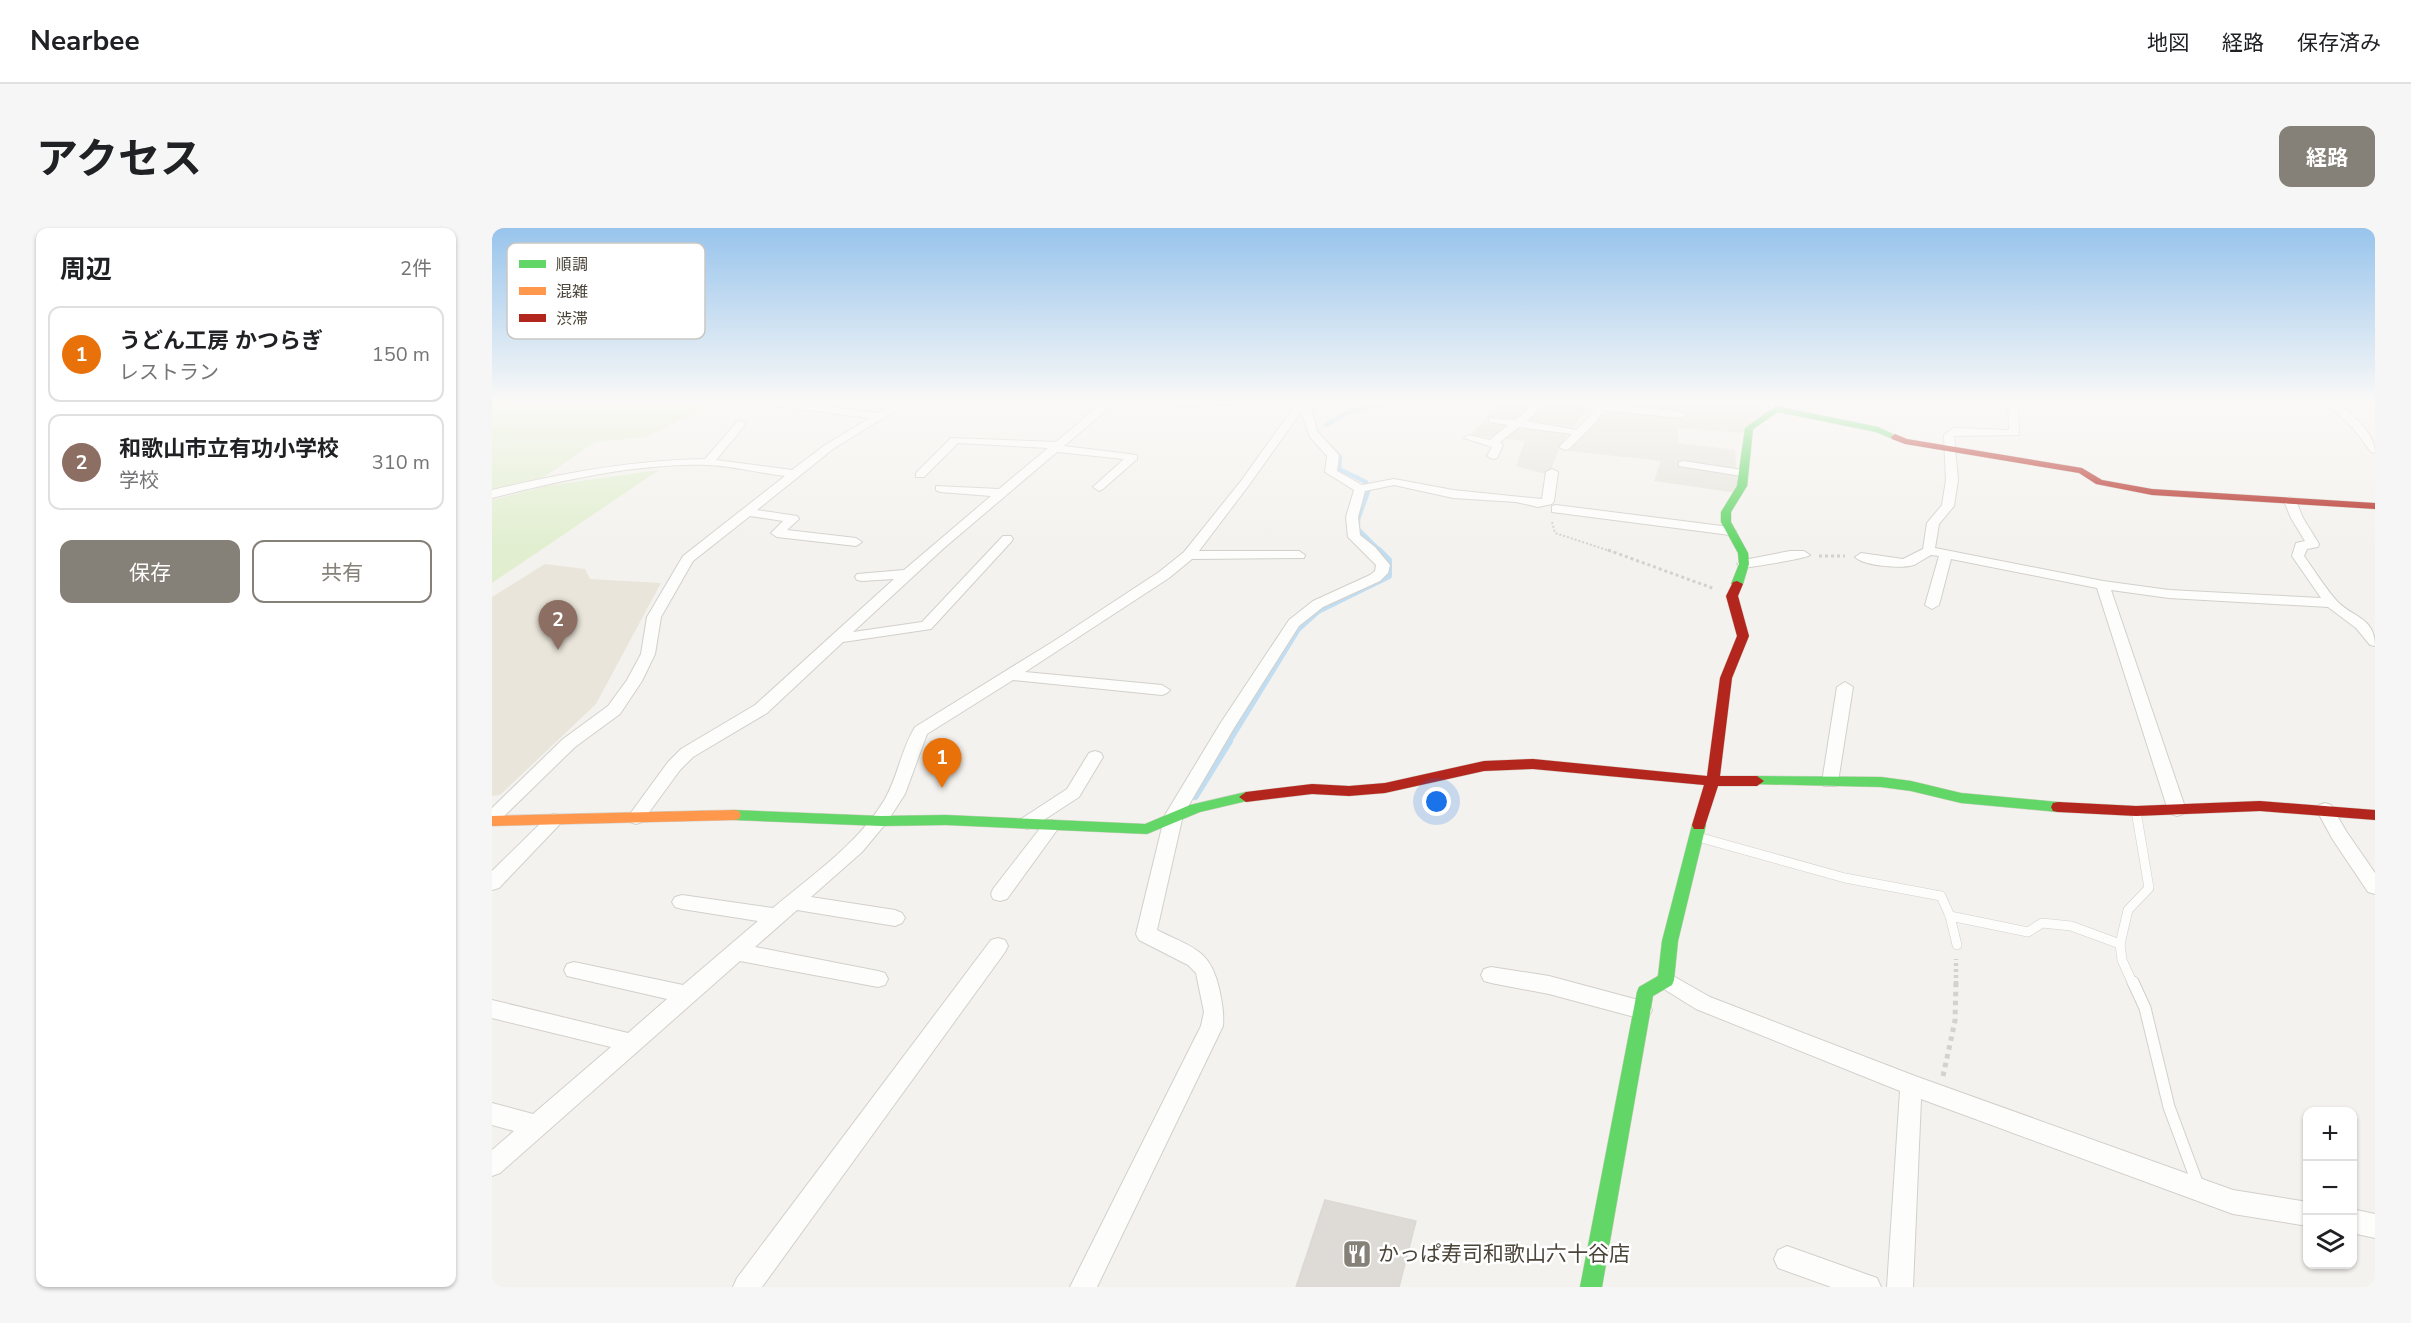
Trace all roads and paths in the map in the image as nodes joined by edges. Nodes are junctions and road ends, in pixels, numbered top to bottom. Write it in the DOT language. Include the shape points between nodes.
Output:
graph roads {
  1 [pos="719,449"];
  2 [pos="826,449"];
  3 [pos="946,449"];
  4 [pos="1054,449"];
  5 [pos="1075,449"];
  6 [pos="1269,449"];
  7 [pos="1326,449"];
  8 [pos="1496,449"];
  9 [pos="1746,449"];
  10 [pos="1951,449"];
  11 [pos="1954,449"];
  12 [pos="1493,456"];
  13 [pos="708,462"];
  14 [pos="1683,464"];
  15 [pos="1552,472"];
  16 [pos="1742,473"];
  17 [pos="793,474"];
  18 [pos="920,475"];
  19 [pos="1099,487"];
  20 [pos="940,488"];
  21 [pos="1360,489"];
  22 [pos="1002,492"];
  23 [pos="492,494"];
  24 [pos="2290,501"];
  25 [pos="1538,502"];
  26 [pos="2375,506"];
  27 [pos="1556,509"];
  28 [pos="747,512"];
  29 [pos="1730,531"];
  30 [pos="1007,539"];
  31 [pos="856,542"];
  32 [pos="1931,552"];
  33 [pos="1946,554"];
  34 [pos="1189,555"];
  35 [pos="1299,555"];
  36 [pos="1804,555"];
  37 [pos="1861,557"];
  38 [pos="1744,564"];
  39 [pos="907,574"];
  40 [pos="862,577"];
  41 [pos="2103,585"];
  42 [pos="1732,596"];
  43 [pos="2331,603"];
  44 [pos="1932,605"];
  45 [pos="838,638"];
  46 [pos="2375,642"];
  47 [pos="1009,675"];
  48 [pos="1845,687"];
  49 [pos="1162,690"];
  50 [pos="1095,757"];
  51 [pos="1710,781"];
  52 [pos="1830,782"];
  53 [pos="2177,810"];
  54 [pos="2325,810"];
  55 [pos="2136,811"];
  56 [pos="1174,815"];
  57 [pos="2375,815"];
  58 [pos="636,818"];
  59 [pos="492,820"];
  60 [pos="554,820"];
  61 [pos="881,821"];
  62 [pos="1027,824"];
  63 [pos="1051,825"];
  64 [pos="1695,836"];
  65 [pos="492,883"];
  66 [pos="2375,887"];
  67 [pos="1000,894"];
  68 [pos="682,902"];
  69 [pos="793,902"];
  70 [pos="777,916"];
  71 [pos="1950,916"];
  72 [pos="895,918"];
  73 [pos="2120,944"];
  74 [pos="1957,945"];
  75 [pos="998,946"];
  76 [pos="737,951"];
  77 [pos="574,970"];
  78 [pos="1491,975"];
  79 [pos="878,979"];
  80 [pos="1666,980"];
  81 [pos="687,995"];
  82 [pos="492,1009"];
  83 [pos="1642,1010"];
  84 [pos="633,1043"];
  85 [pos="1911,1085"];
  86 [pos="1939,1095"];
  87 [pos="492,1114"];
  88 [pos="537,1126"];
  89 [pos="492,1165"];
  90 [pos="2200,1189"];
  91 [pos="2303,1213"];
  92 [pos="2357,1222"];
  93 [pos="2375,1226"];
  94 [pos="1787,1259"];
  95 [pos="746,1287"];
  96 [pos="1083,1287"];
  97 [pos="1591,1287"];
  98 [pos="1868,1287"];
  99 [pos="1899,1287"];
  1 -- 13 [label="street"];
  2 -- 17 [label="street"];
  3 -- 18 [label="street"];
  4 -- 22 [label="street"];
  5 -- 19 [label="street" via="1133,457"];
  6 -- 34 [label="street"];
  7 -- 21 [label="street" via="1333,455 1331,472"];
  8 -- 12 [label="street"];
  9 -- 16 [label="street"];
  10 -- 32 [label="street" via="1948,507 1933,523"];
  11 -- 24 [label="street" via="2082,471 2099,482 2152,492"];
  13 -- 17 [label="street"];
  13 -- 23 [label="street" via="659,463 543,481"];
  14 -- 16 [label="street"];
  15 -- 25 [label="street" via="1548,501"];
  16 -- 29 [label="street" via="1742,486 1726,512"];
  17 -- 28 [label="street"];
  20 -- 22 [label="street"];
  21 -- 25 [label="street" via="1394,483 1453,494"];
  21 -- 56 [label="street" via="1352,517 1354,537 1377,555 1383,565 1381,573 1318,604 1294,623"];
  22 -- 39 [label="street"];
  24 -- 26 [label="street"];
  24 -- 43 [label="street" via="2295,518 2313,544 2301,546 2298,556"];
  25 -- 42 [label="path" via="1550,515 1555,533"];
  27 -- 29 [label="street"];
  28 -- 31 [label="street" via="793,519 777,533"];
  28 -- 59 [label="street" via="688,559 654,617 648,654 614,710 569,743"];
  29 -- 38 [label="street" via="1743,553"];
  30 -- 45 [label="street" via="926,626"];
  32 -- 33 [label="street"];
  32 -- 37 [label="street" via="1909,562"];
  33 -- 41 [label="street"];
  33 -- 44 [label="street"];
  34 -- 35 [label="street"];
  34 -- 47 [label="street"];
  36 -- 37 [label="path"];
  36 -- 38 [label="street"];
  38 -- 42 [label="street"];
  39 -- 40 [label="street"];
  39 -- 45 [label="street"];
  41 -- 43 [label="street" via="2169,594"];
  41 -- 53 [label="street"];
  42 -- 51 [label="street" via="1743,636 1726,678 1715,771"];
  43 -- 46 [label="street" via="2361,625"];
  45 -- 58 [label="street" via="761,709 687,753"];
  47 -- 49 [label="street"];
  47 -- 61 [label="street" via="921,731"];
  48 -- 52 [label="street"];
  50 -- 62 [label="street" via="1073,793"];
  51 -- 52 [label="street"];
  51 -- 56 [label="street" via="1504,764 1385,788 1312,789 1215,801"];
  51 -- 64 [label="street"];
  52 -- 55 [label="street" via="1881,782 1961,798"];
  53 -- 54 [label="street" via="2259,806"];
  53 -- 55 [label="street"];
  54 -- 57 [label="street"];
  54 -- 66 [label="street"];
  55 -- 73 [label="lane" via="2149,888 2128,910"];
  56 -- 63 [label="street" via="1147,829"];
  56 -- 96 [label="street" via="1146,934 1195,959 1205,970 1214,1012 1212,1026"];
  58 -- 60 [label="street"];
  58 -- 61 [label="street" via="742,815"];
  59 -- 60 [label="street"];
  60 -- 65 [label="street"];
  61 -- 62 [label="street"];
  61 -- 69 [label="street"];
  62 -- 63 [label="street"];
  63 -- 67 [label="street"];
  64 -- 71 [label="lane" via="1845,878 1941,896"];
  64 -- 80 [label="street" via="1670,941"];
  68 -- 70 [label="street"];
  69 -- 70 [label="street"];
  69 -- 72 [label="street"];
  70 -- 76 [label="street"];
  71 -- 73 [label="lane" via="2028,932 2042,923 2071,926"];
  71 -- 74 [label="lane"];
  73 -- 90 [label="lane" via="2122,960 2145,1008 2169,1107"];
  74 -- 86 [label="path" via="1955,1021"];
  75 -- 95 [label="street"];
  76 -- 79 [label="street"];
  76 -- 81 [label="street"];
  77 -- 81 [label="street"];
  78 -- 83 [label="street" via="1549,985"];
  80 -- 83 [label="street" via="1645,992"];
  80 -- 85 [label="street" via="1703,1003"];
  81 -- 84 [label="street"];
  82 -- 84 [label="street"];
  83 -- 97 [label="street"];
  84 -- 88 [label="street"];
  85 -- 86 [label="street"];
  85 -- 99 [label="street"];
  86 -- 90 [label="street"];
  87 -- 88 [label="street"];
  88 -- 89 [label="street"];
  90 -- 91 [label="street" via="2233,1202"];
  92 -- 93 [label="street"];
  94 -- 98 [label="street"];
}
